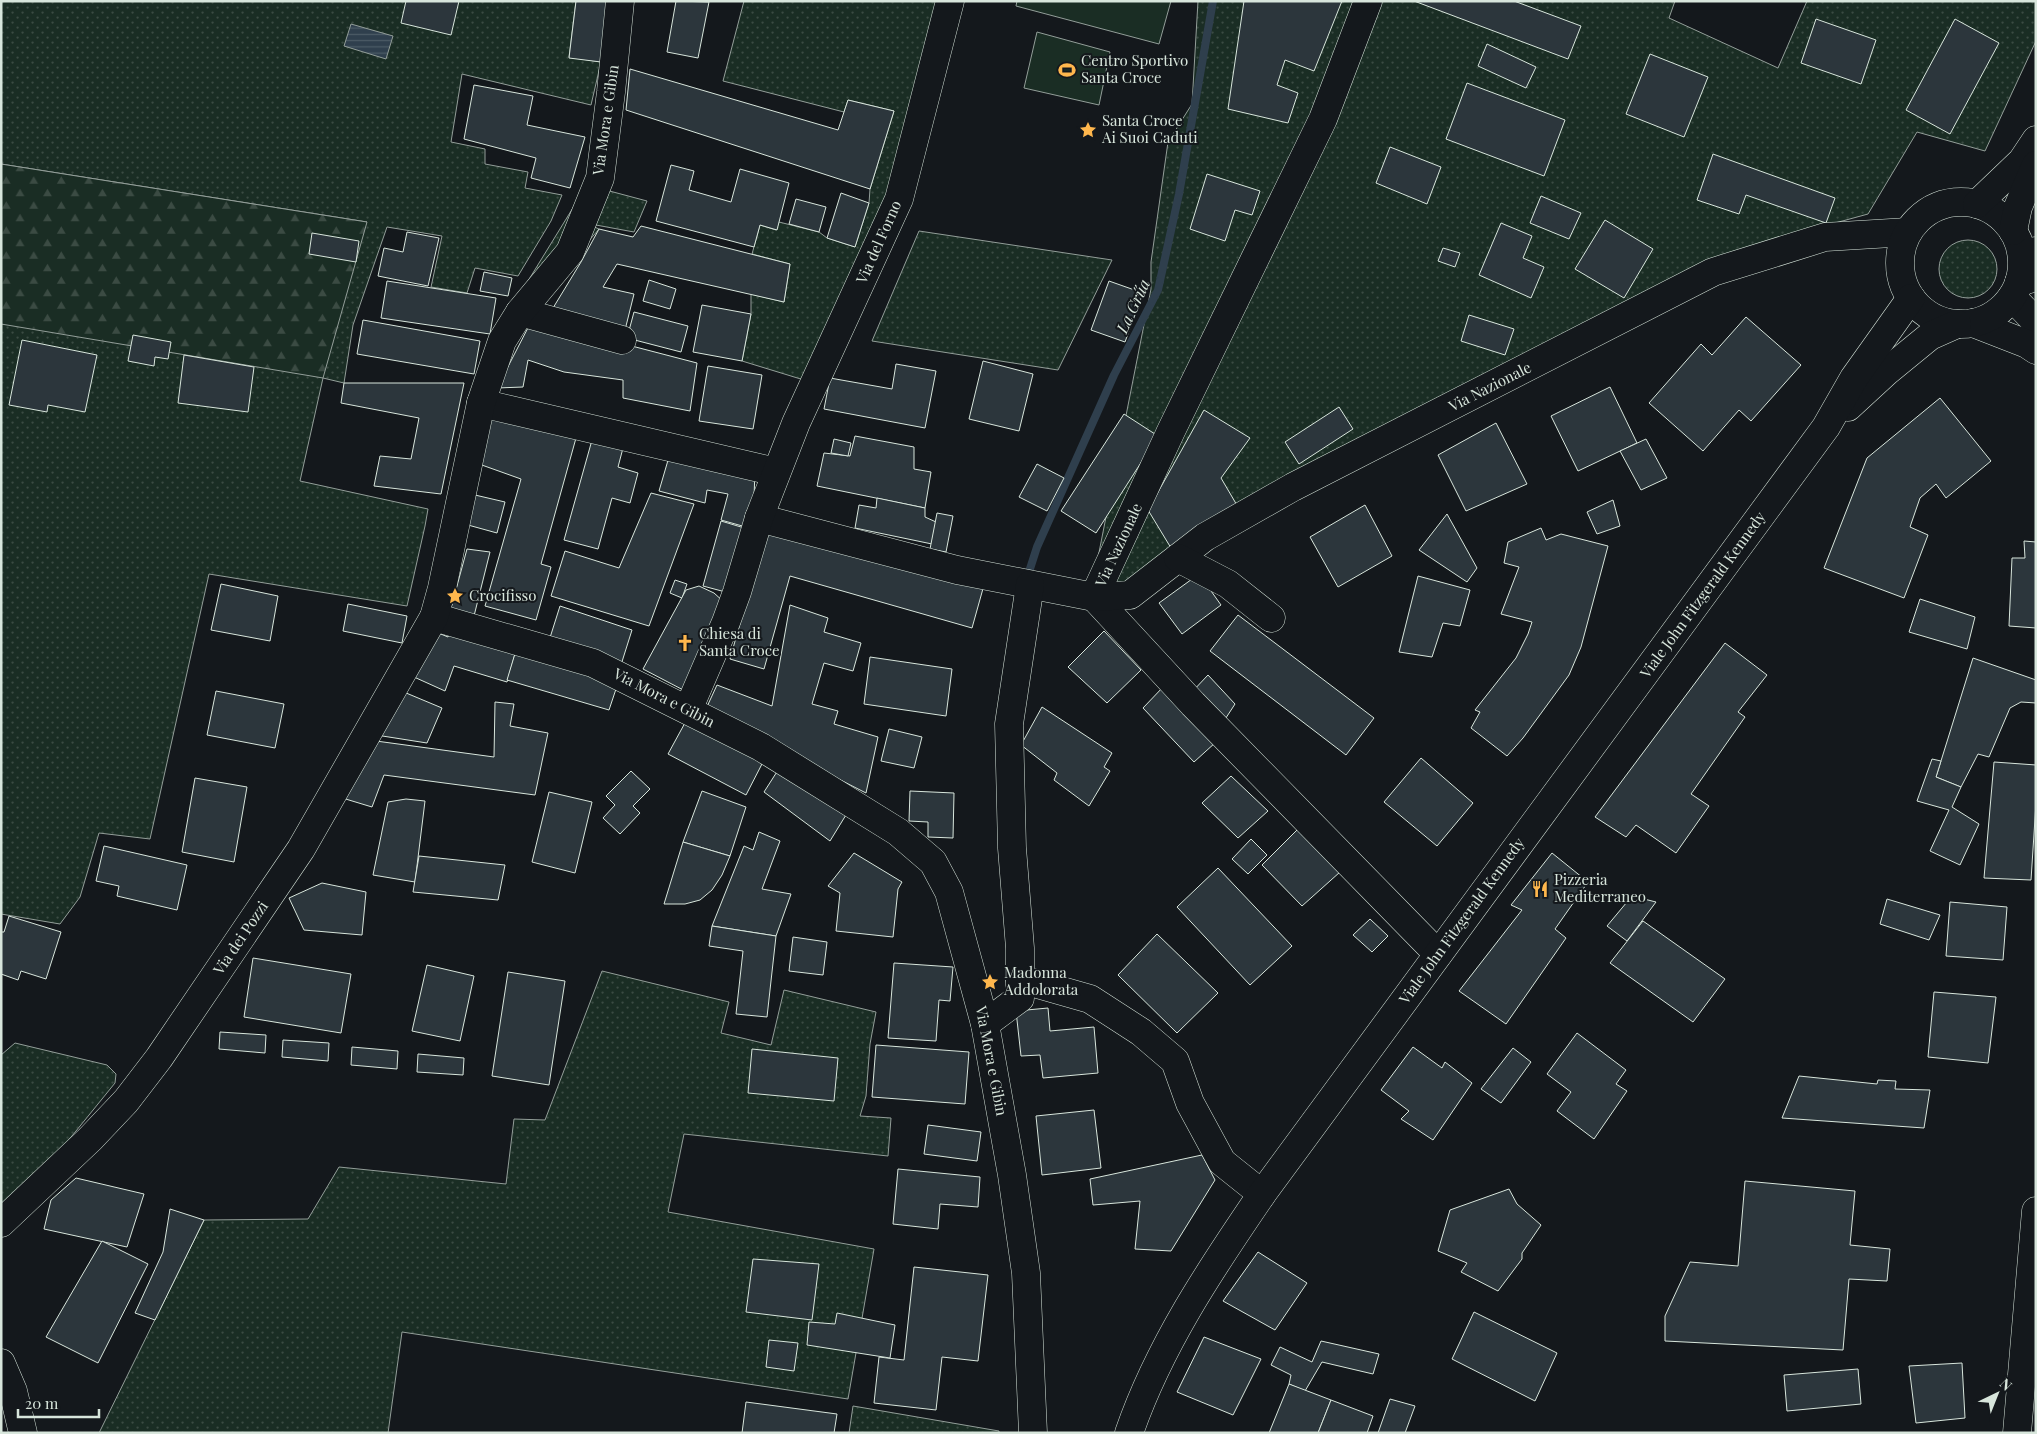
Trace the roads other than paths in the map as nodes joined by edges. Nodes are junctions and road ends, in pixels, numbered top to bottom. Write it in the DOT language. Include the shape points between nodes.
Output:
graph roads {
  1 [pos="620,1"];
  2 [pos="950,1"];
  3 [pos="1368,1"];
  4 [pos="2036,140"];
  5 [pos="2036,165"];
  6 [pos="1978,204"];
  7 [pos="1908,232"];
  8 [pos="2023,245"];
  9 [pos="2022,285"];
  10 [pos="1911,298"];
  11 [pos="520,312"];
  12 [pos="2036,322"];
  13 [pos="1965,323"];
  14 [pos="622,340"];
  15 [pos="2036,350"];
  16 [pos="481,403"];
  17 [pos="1826,427"];
  18 [pos="776,472"];
  19 [pos="759,518"];
  20 [pos="1178,558"];
  21 [pos="1030,585"];
  22 [pos="1094,598"];
  23 [pos="434,617"];
  24 [pos="1271,618"];
  25 [pos="688,710"];
  26 [pos="1438,954"];
  27 [pos="1020,979"];
  28 [pos="986,1024"];
  29 [pos="1262,1194"];
  30 [pos="2036,1211"];
  31 [pos="1,1223"];
  32 [pos="1,1363"];
  33 [pos="23,1433"];
  34 [pos="1033,1433"];
  35 [pos="1128,1433"];
  36 [pos="2017,1433"];
  1 -- 11 [label="street, Via Mora e Gibin" via="600,178 570,252"];
  2 -- 18 [label="street, Via del Forno" via="899,199"];
  3 -- 22 [label="street, Via Nazionale" via="1323,119 1171,430"];
  4 -- 6 [label="street" via="2022,161"];
  5 -- 8 [label="street" via="2018,207"];
  6 -- 7 [label="street" via="1946,204 1924,215"];
  6 -- 8 [label="street" via="2003,219"];
  7 -- 10 [label="street" via="1900,265"];
  7 -- 20 [label="street, Via Nazionale" via="1825,237 1713,272 1293,487 1205,537"];
  8 -- 9 [label="street"];
  9 -- 12 [label="street"];
  9 -- 13 [label="street" via="2002,309 1988,318"];
  10 -- 13 [label="street" via="1939,320"];
  10 -- 17 [label="street, Viale John Fitzgerald Kennedy" via="1854,378"];
  11 -- 14 [label="street"];
  11 -- 16 [label="street, Via Mora e Gibin" via="502,341"];
  13 -- 15 [label="street" via="2014,338"];
  13 -- 17 [label="street, Viale John Fitzgerald Kennedy" via="1930,336"];
  16 -- 18 [label="street"];
  16 -- 23 [label="street, Via Mora e Gibin"];
  17 -- 26 [label="street, Viale John Fitzgerald Kennedy"];
  18 -- 19 [label="street, Via del Forno"];
  19 -- 21 [label="street, Via Nazionale" via="958,570"];
  19 -- 25 [label="street, Via del Forno" via="729,614"];
  20 -- 22 [label="street, Via Nazionale" via="1130,595"];
  20 -- 24 [label="street" via="1228,584"];
  21 -- 22 [label="street, Via Nazionale"];
  21 -- 27 [label="street" via="1009,724"];
  22 -- 26 [label="street"];
  23 -- 25 [label="street, Via Mora e Gibin" via="593,663"];
  23 -- 31 [label="street, Via dei Pozzi" via="301,849 159,1058 126,1101 90,1139"];
  25 -- 28 [label="street, Via Mora e Gibin" via="761,747 859,807 898,832 933,862 949,892"];
  26 -- 29 [label="street, Viale John Fitzgerald Kennedy"];
  27 -- 28 [label="street" via="1020,998"];
  27 -- 29 [label="street" via="1090,999 1141,1032 1175,1061 1190,1104 1222,1162"];
  28 -- 34 [label="street, Via Mora e Gibin" via="1026,1273"];
  29 -- 35 [label="street, Viale John Fitzgerald Kennedy" via="1211,1268 1172,1334"];
  30 -- 36 [label="street"];
  32 -- 33 [label="street" via="13,1391"];
}
